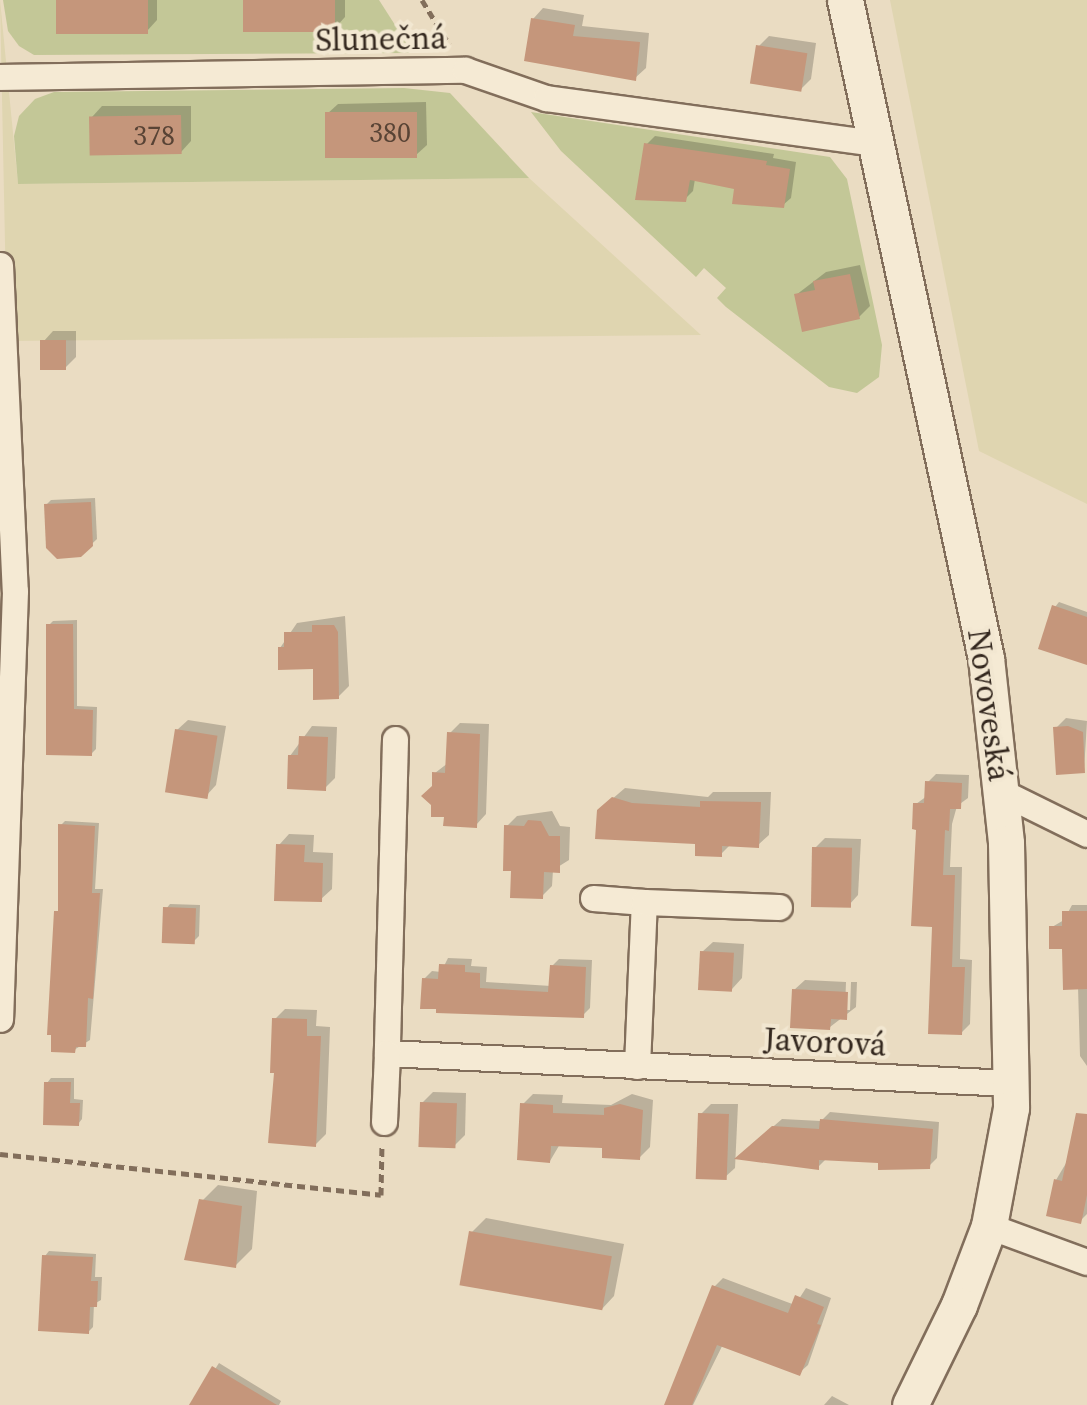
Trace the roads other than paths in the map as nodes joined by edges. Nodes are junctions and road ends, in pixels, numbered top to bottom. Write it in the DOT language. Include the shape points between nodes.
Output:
graph roads {
  1 [pos="845,0"];
  2 [pos="0,76"];
  3 [pos="876,143"];
  4 [pos="0,265"];
  5 [pos="7,591"];
  6 [pos="395,739"];
  7 [pos="1000,791"];
  8 [pos="1087,834"];
  9 [pos="593,898"];
  10 [pos="644,902"];
  11 [pos="779,907"];
  12 [pos="0,1003"];
  13 [pos="0,1019"];
  14 [pos="388,1053"];
  15 [pos="637,1066"];
  16 [pos="1010,1083"];
  17 [pos="384,1122"];
  18 [pos="989,1226"];
  19 [pos="1087,1262"];
  20 [pos="910,1405"];
  1 -- 3 [label="street, Novoveská"];
  2 -- 3 [label="street, Slunečná" via="464,70 546,98"];
  3 -- 7 [label="street, Novoveská" via="986,658"];
  4 -- 5 [label="street"];
  5 -- 12 [label="street"];
  6 -- 14 [label="street"];
  7 -- 8 [label="street"];
  7 -- 16 [label="street, Novoveská"];
  9 -- 10 [label="street"];
  10 -- 11 [label="street"];
  10 -- 15 [label="street"];
  12 -- 13 [label="street"];
  14 -- 15 [label="street, Javorová"];
  14 -- 17 [label="street"];
  15 -- 16 [label="street, Javorová"];
  16 -- 18 [label="street, Novoveská"];
  18 -- 19 [label="street"];
  18 -- 20 [label="street, Novoveská"];
}
